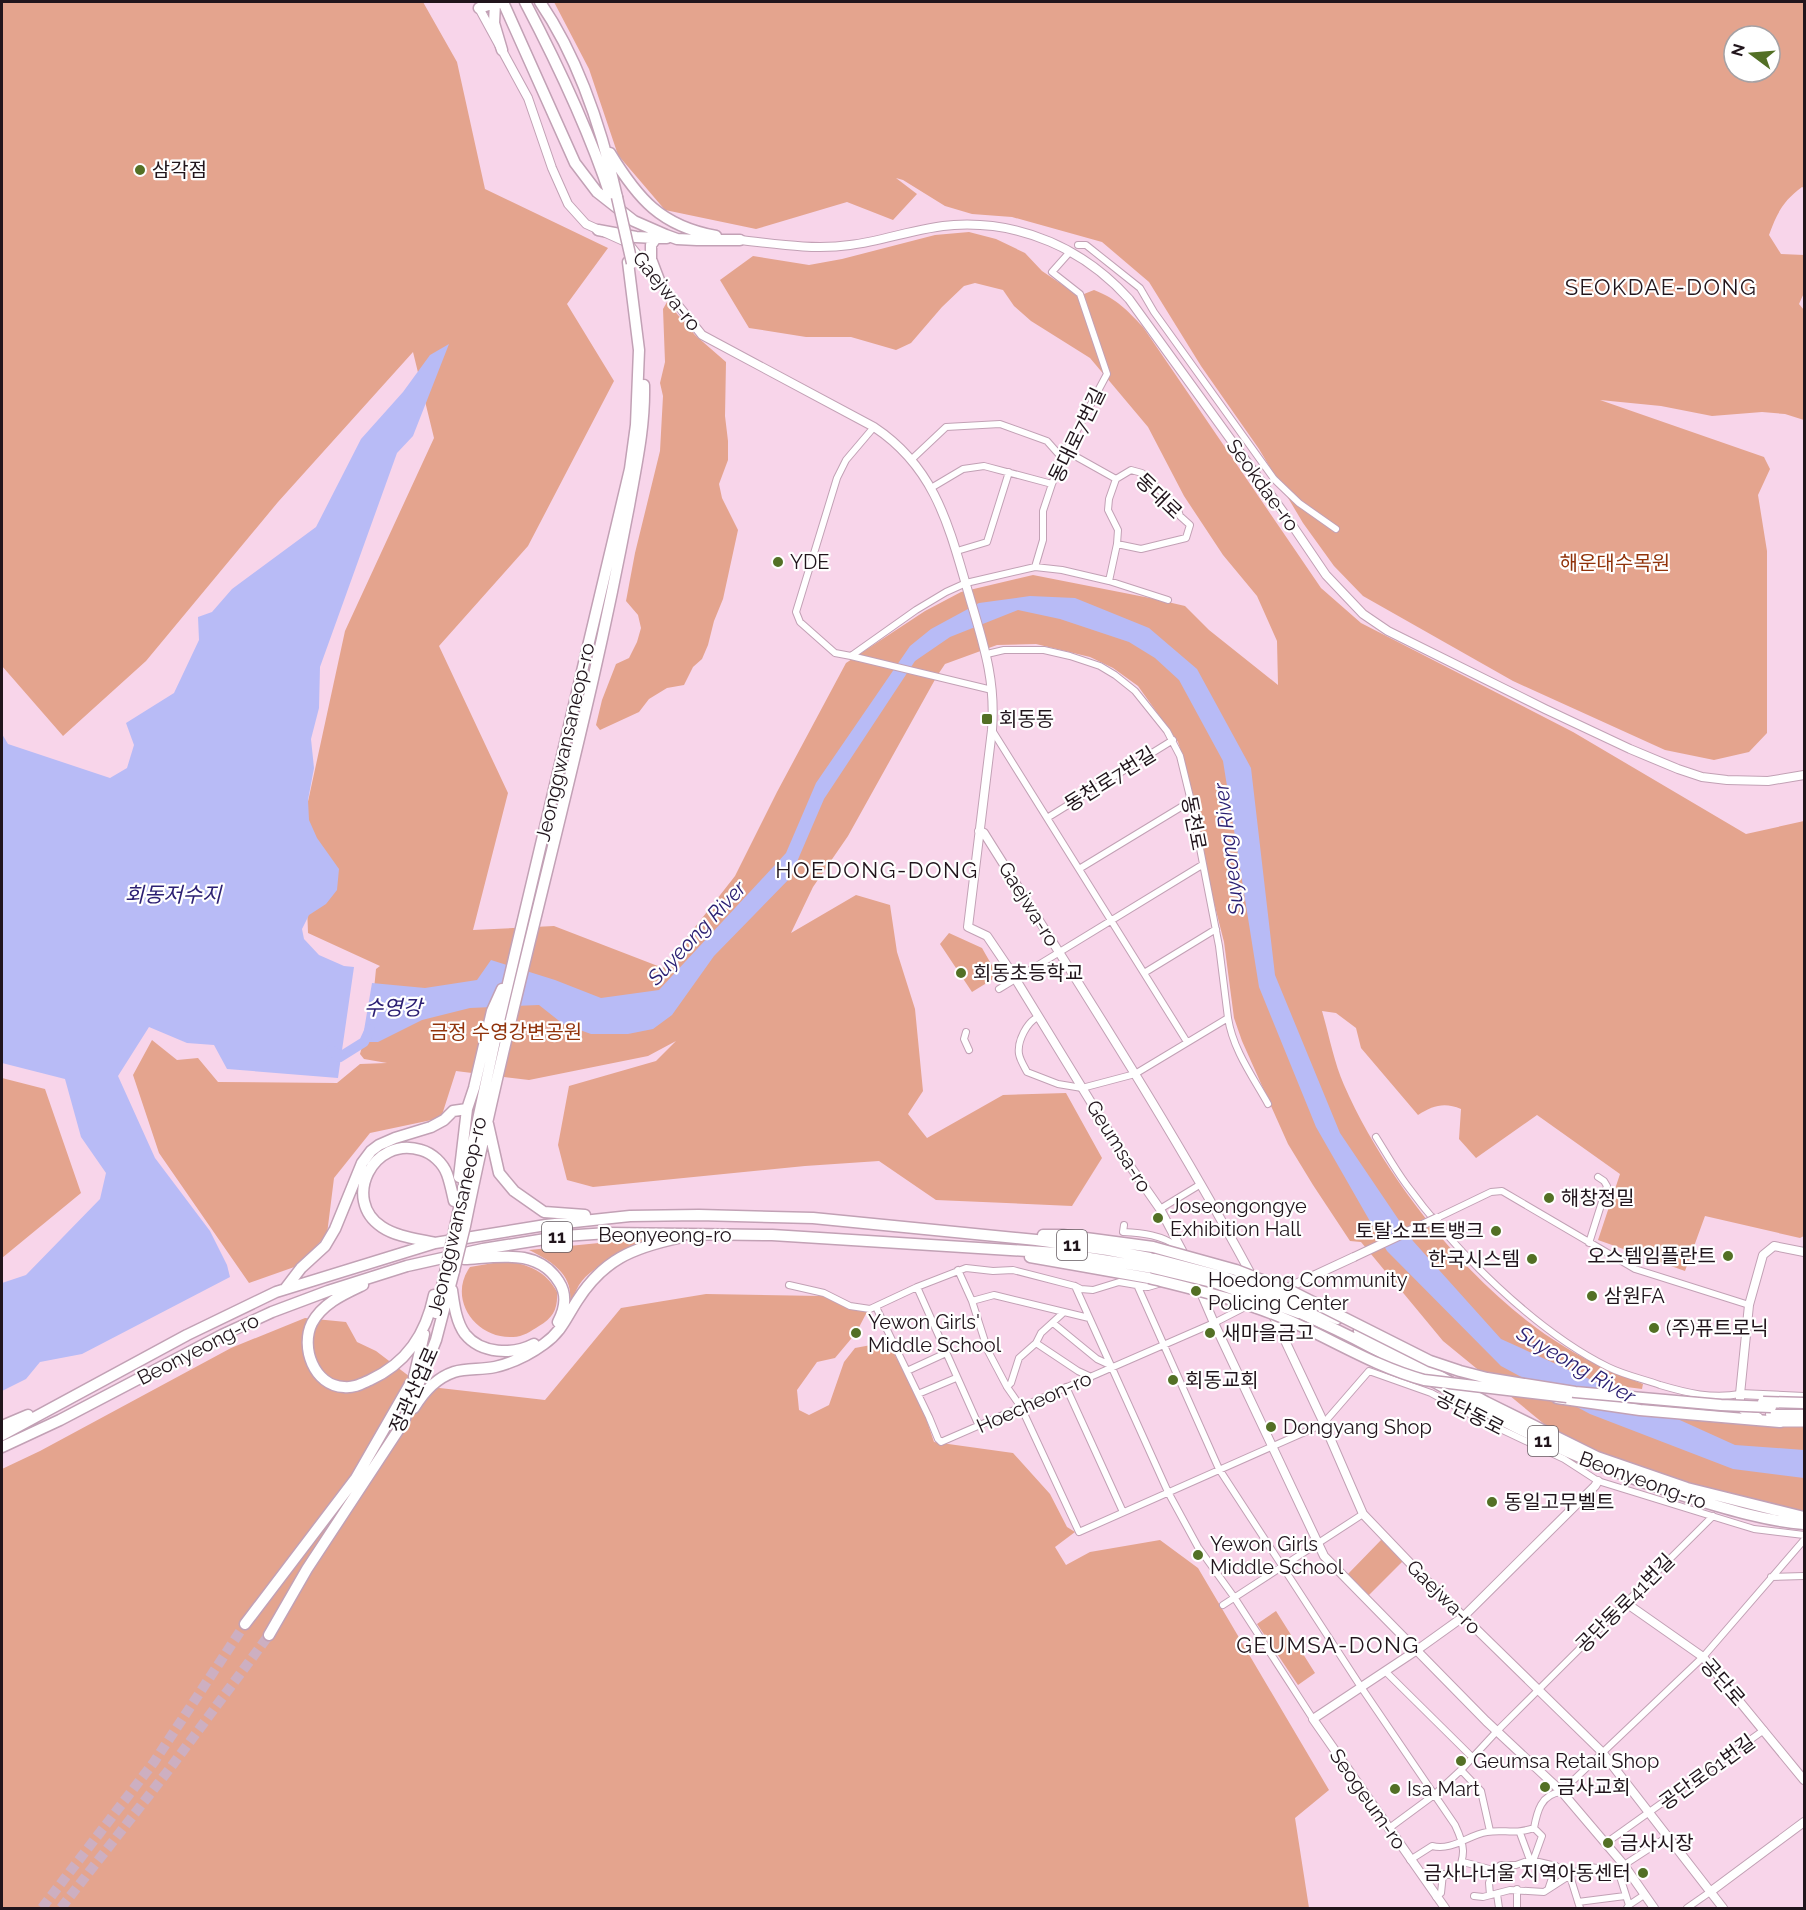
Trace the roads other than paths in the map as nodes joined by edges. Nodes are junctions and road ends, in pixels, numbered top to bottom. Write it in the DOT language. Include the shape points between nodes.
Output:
graph roads {
  1 [pos="499,2"];
  2 [pos="520,2"];
  3 [pos="478,4"];
  4 [pos="542,4"];
  5 [pos="527,6"];
  6 [pos="502,50"];
  7 [pos="600,137"];
  8 [pos="614,197"];
  9 [pos="598,230"];
  10 [pos="656,238"];
  11 [pos="677,238"];
  12 [pos="740,240"];
  13 [pos="1078,245"];
  14 [pos="1068,254"];
  15 [pos="631,263"];
  16 [pos="659,280"];
  17 [pos="874,428"];
  18 [pos="1066,451"];
  19 [pos="1063,459"];
  20 [pos="911,460"];
  21 [pos="1009,472"];
  22 [pos="1116,479"];
  23 [pos="1052,484"];
  24 [pos="931,488"];
  25 [pos="1336,529"];
  26 [pos="1117,544"];
  27 [pos="957,551"];
  28 [pos="1035,567"];
  29 [pos="1109,581"];
  30 [pos="967,586"];
  31 [pos="1168,600"];
  32 [pos="986,652"];
  33 [pos="850,656"];
  34 [pos="992,690"];
  35 [pos="992,730"];
  36 [pos="1173,740"];
  37 [pos="1804,775"];
  38 [pos="1191,801"];
  39 [pos="1047,818"];
  40 [pos="979,831"];
  41 [pos="1202,865"];
  42 [pos="1079,869"];
  43 [pos="532,913"];
  44 [pos="1111,920"];
  45 [pos="1216,929"];
  46 [pos="1059,952"];
  47 [pos="516,955"];
  48 [pos="1144,973"];
  49 [pos="1015,979"];
  50 [pos="999,989"];
  51 [pos="1038,1017"];
  52 [pos="1228,1018"];
  53 [pos="966,1032"];
  54 [pos="1187,1042"];
  55 [pos="969,1050"];
  56 [pos="1135,1074"];
  57 [pos="1082,1088"];
  58 [pos="1268,1104"];
  59 [pos="467,1109"];
  60 [pos="483,1116"];
  61 [pos="1376,1137"];
  62 [pos="1598,1177"];
  63 [pos="1202,1184"];
  64 [pos="454,1201"];
  65 [pos="1160,1209"];
  66 [pos="630,1216"];
  67 [pos="1437,1218"];
  68 [pos="1124,1224"];
  69 [pos="456,1227"];
  70 [pos="697,1234"];
  71 [pos="988,1235"];
  72 [pos="435,1243"];
  73 [pos="1589,1243"];
  74 [pos="1181,1249"];
  75 [pos="1804,1252"];
  76 [pos="445,1269"];
  77 [pos="958,1270"];
  78 [pos="390,1271"];
  79 [pos="1151,1273"];
  80 [pos="1175,1279"];
  81 [pos="451,1284"];
  82 [pos="1197,1284"];
  83 [pos="789,1285"];
  84 [pos="1075,1286"];
  85 [pos="917,1287"];
  86 [pos="1138,1287"];
  87 [pos="285,1289"];
  88 [pos="1282,1291"];
  89 [pos="1264,1298"];
  90 [pos="972,1301"];
  91 [pos="432,1302"];
  92 [pos="1749,1305"];
  93 [pos="877,1306"];
  94 [pos="1301,1308"];
  95 [pos="1063,1313"];
  96 [pos="1089,1318"];
  97 [pos="1276,1322"];
  98 [pos="1053,1323"];
  99 [pos="1214,1323"];
  100 [pos="1036,1343"];
  101 [pos="1164,1344"];
  102 [pos="946,1353"];
  103 [pos="1111,1366"];
  104 [pos="907,1371"];
  105 [pos="414,1377"];
  106 [pos="1091,1377"];
  107 [pos="956,1378"];
  108 [pos="1007,1387"];
  109 [pos="1066,1388"];
  110 [pos="1533,1390"];
  111 [pos="918,1394"];
  112 [pos="1740,1394"];
  113 [pos="1804,1396"];
  114 [pos="65,1401"];
  115 [pos="1804,1405"];
  116 [pos="1021,1407"];
  117 [pos="1770,1411"];
  118 [pos="1804,1418"];
  119 [pos="1780,1422"];
  120 [pos="403,1423"];
  121 [pos="1323,1424"];
  122 [pos="2,1426"];
  123 [pos="979,1426"];
  124 [pos="2,1435"];
  125 [pos="1272,1446"];
  126 [pos="2,1449"];
  127 [pos="1219,1469"];
  128 [pos="1598,1481"];
  129 [pos="1168,1492"];
  130 [pos="1123,1512"];
  131 [pos="1363,1514"];
  132 [pos="1713,1516"];
  133 [pos="1804,1517"];
  134 [pos="1804,1524"];
  135 [pos="1804,1534"];
  136 [pos="1804,1540"];
  137 [pos="1316,1543"];
  138 [pos="1281,1566"];
  139 [pos="1804,1576"];
  140 [pos="1771,1577"];
  141 [pos="1234,1597"];
  142 [pos="1626,1603"];
  143 [pos="1222,1605"];
  144 [pos="1463,1617"];
  145 [pos="245,1624"];
  146 [pos="269,1635"];
  147 [pos="1417,1650"];
  148 [pos="1703,1657"];
  149 [pos="1385,1671"];
  150 [pos="1361,1687"];
  151 [pos="1538,1690"];
  152 [pos="1312,1719"];
  153 [pos="1764,1730"];
  154 [pos="1497,1731"];
  155 [pos="1602,1752"];
  156 [pos="1473,1758"];
  157 [pos="1461,1770"];
  158 [pos="1804,1780"];
  159 [pos="1561,1792"];
  160 [pos="1434,1795"];
  161 [pos="1649,1814"];
  162 [pos="1804,1822"];
  163 [pos="1388,1828"];
  164 [pos="1534,1828"];
  165 [pos="1490,1831"];
  166 [pos="1520,1833"];
  167 [pos="1667,1837"];
  168 [pos="1463,1842"];
  169 [pos="1606,1843"];
  170 [pos="1410,1860"];
  171 [pos="1532,1861"];
  172 [pos="1463,1862"];
  173 [pos="1556,1866"];
  174 [pos="1621,1866"];
  175 [pos="1493,1870"];
  176 [pos="1570,1876"];
  177 [pos="1549,1887"];
  178 [pos="1517,1889"];
  179 [pos="1710,1892"];
  180 [pos="1494,1895"];
  181 [pos="1644,1895"];
  182 [pos="1474,1896"];
  183 [pos="1625,1896"];
  184 [pos="1436,1897"];
  185 [pos="1579,1905"];
  186 [pos="1628,1907"];
  187 [pos="1444,1908"];
  188 [pos="1500,1908"];
  189 [pos="1517,1908"];
  190 [pos="1654,1908"];
  191 [pos="1687,1908"];
  192 [pos="1723,1908"];
  1 -- 3 [label="highway"];
  1 -- 6 [label="highway" via="494,23"];
  1 -- 11 [label="highway" via="586,179 634,221"];
  2 -- 5 [label="highway"];
  3 -- 6 [label="main road, Gaejwa-ro"];
  4 -- 7 [label="highway" via="581,80"];
  5 -- 8 [label="highway"];
  6 -- 9 [label="main road, Gaejwa-ro" via="528,98 568,204 586,224"];
  7 -- 8 [label="highway"];
  7 -- 12 [label="highway" via="640,196 665,219 682,227"];
  8 -- 15 [label="highway, bridge"];
  9 -- 10 [label="highway"];
  9 -- 16 [label="main road, Gaejwa-ro" via="628,243"];
  10 -- 11 [label="highway"];
  10 -- 16 [label="highway" via="650,251"];
  11 -- 12 [label="highway"];
  12 -- 37 [label="main road, Seokdae-ro" via="840,246 934,228 972,225 1023,232 1064,247 1110,278 1129,299 1326,575 1363,614 1388,631 1545,709 1678,769 1727,780 1768,781"];
  13 -- 25 [label="street" via="1086,245 1140,288 1274,479"];
  14 -- 18 [label="street, 동대로7번길" via="1052,272 1080,294 1107,374"];
  15 -- 43 [label="highway, Jeonggwansaneop-ro" via="639,350 630,469 542,839"];
  15 -- 43 [label="highway" via="642,339 643,426 615,585 555,842"];
  16 -- 17 [label="main road, Gaejwa-ro" via="702,335"];
  17 -- 20 [label="main road, Gaejwa-ro" via="893,440"];
  17 -- 33 [label="street" via="846,460 837,478 796,612 800,622 835,653"];
  18 -- 19 [label="street, 동대로7번길"];
  18 -- 22 [label="street, 동대로"];
  19 -- 20 [label="street" via="1047,441 999,424 946,427"];
  19 -- 23 [label="street, 동대로7번길"];
  20 -- 24 [label="main road, Gaejwa-ro"];
  21 -- 23 [label="street"];
  21 -- 24 [label="street" via="984,466 963,469"];
  21 -- 27 [label="street" via="987,543"];
  22 -- 26 [label="street, 동대로" via="1108,510 1118,530"];
  22 -- 26 [label="street, 동대로" via="1131,470 1142,473 1190,525 1186,538 1141,549"];
  23 -- 28 [label="street, 동대로7번길" via="1043,512 1043,540"];
  24 -- 27 [label="main road, Gaejwa-ro"];
  26 -- 29 [label="street, 동대로"];
  27 -- 30 [label="main road, Gaejwa-ro"];
  28 -- 29 [label="street"];
  28 -- 30 [label="street"];
  29 -- 31 [label="street"];
  30 -- 32 [label="main road, Gaejwa-ro"];
  30 -- 33 [label="street" via="916,610"];
  32 -- 34 [label="main road, Gaejwa-ro"];
  32 -- 36 [label="street, 동천로" via="1044,650 1100,666 1135,691"];
  33 -- 34 [label="street"];
  34 -- 35 [label="main road, Gaejwa-ro"];
  35 -- 39 [label="street, 동천로7번길"];
  35 -- 40 [label="main road, Gaejwa-ro"];
  36 -- 38 [label="street, 동천로"];
  36 -- 39 [label="street, 동천로7번길"];
  38 -- 41 [label="street, 동천로"];
  38 -- 42 [label="street"];
  39 -- 42 [label="street, 동천로7번길"];
  40 -- 46 [label="main road, Gaejwa-ro" via="984,833"];
  40 -- 49 [label="main road, Geumsa-ro" via="968,927 987,936"];
  41 -- 44 [label="street"];
  41 -- 45 [label="street, 동천로"];
  42 -- 44 [label="street, 동천로7번길"];
  43 -- 47 [label="highway, Jeonggwansaneop-ro"];
  43 -- 60 [label="highway"];
  44 -- 46 [label="street"];
  44 -- 48 [label="street, 동천로7번길"];
  45 -- 48 [label="street"];
  45 -- 52 [label="street, 동천로"];
  46 -- 49 [label="street"];
  46 -- 56 [label="main road, Gaejwa-ro"];
  47 -- 59 [label="highway" via="492,1011"];
  47 -- 60 [label="highway, Jeonggwansaneop-ro" via="500,1017"];
  48 -- 54 [label="street, 동천로7번길"];
  49 -- 50 [label="street"];
  49 -- 51 [label="main road, Geumsa-ro"];
  51 -- 57 [label="main road, Geumsa-ro"];
  51 -- 57 [label="street" via="1020,1042 1019,1053 1028,1072"];
  52 -- 54 [label="street"];
  52 -- 58 [label="street, 동천로" via="1238,1051"];
  53 -- 55 [label="street" via="964,1039"];
  54 -- 56 [label="street"];
  56 -- 57 [label="street"];
  56 -- 63 [label="main road, Gaejwa-ro"];
  57 -- 65 [label="main road, Geumsa-ro"];
  59 -- 64 [label="highway"];
  59 -- 87 [label="highway" via="453,1111 430,1127 371,1151 325,1246"];
  60 -- 66 [label="highway" via="499,1173 532,1206 553,1214"];
  60 -- 69 [label="highway"];
  61 -- 112 [label="street" via="1406,1184 1462,1252 1520,1306 1578,1351 1610,1368 1687,1393"];
  62 -- 73 [label="street" via="1607,1186"];
  63 -- 65 [label="street"];
  63 -- 89 [label="main road, Gaejwa-ro"];
  64 -- 69 [label="highway"];
  64 -- 72 [label="highway" via="447,1173 439,1160 420,1149 399,1148 385,1153 367,1174 365,1202 380,1226"];
  65 -- 74 [label="main road, Geumsa-ro"];
  66 -- 71 [label="highway, Beonyeong-ro / 11" via="813,1218"];
  66 -- 72 [label="highway, Beonyeong-ro / 11"];
  67 -- 73 [label="street" via="1491,1192 1502,1191"];
  67 -- 88 [label="street, bridge"];
  68 -- 74 [label="street" via="1123,1232 1145,1233"];
  69 -- 76 [label="highway, bridge"];
  69 -- 76 [label="highway"];
  70 -- 76 [label="highway, Beonyeong-ro / 11" via="564,1236 483,1249"];
  70 -- 79 [label="highway, Beonyeong-ro / 11" via="986,1248"];
  70 -- 120 [label="highway" via="637,1248 614,1261 594,1277 562,1328 545,1343 509,1363 454,1372 436,1381"];
  71 -- 79 [label="highway, Beonyeong-ro / 11" via="1108,1250"];
  71 -- 110 [label="highway, bridge" via="1064,1235 1152,1247 1236,1270 1293,1292 1430,1361"];
  72 -- 87 [label="highway, Beonyeong-ro / 11"];
  73 -- 92 [label="street" via="1635,1269"];
  74 -- 80 [label="street"];
  74 -- 82 [label="main road, Geumsa-ro"];
  75 -- 92 [label="main road" via="1774,1246 1763,1254"];
  76 -- 78 [label="highway, Beonyeong-ro / 11"];
  76 -- 81 [label="highway, 정관산업로"];
  76 -- 81 [label="highway" via="526,1257 547,1266 561,1285 564,1307 555,1328 544,1339 517,1351 500,1352 479,1345 466,1335 456,1317"];
  76 -- 91 [label="highway"];
  76 -- 105 [label="highway, Jeonggwansaneop-ro" via="429,1339"];
  77 -- 84 [label="street" via="1013,1270"];
  77 -- 85 [label="street"];
  77 -- 90 [label="street"];
  78 -- 91 [label="highway" via="332,1301 312,1324 309,1355 315,1370 328,1382 342,1387 357,1386 404,1358 417,1340"];
  78 -- 126 [label="highway, Beonyeong-ro / 11" via="272,1312"];
  79 -- 80 [label="street"];
  79 -- 86 [label="street"];
  79 -- 94 [label="highway, 11, bridge" via="1224,1276"];
  79 -- 110 [label="highway, bridge" via="1268,1312 1406,1375"];
  80 -- 82 [label="street"];
  81 -- 120 [label="highway, 정관산업로" via="436,1340"];
  82 -- 99 [label="main road, Geumsa-ro"];
  83 -- 93 [label="street" via="824,1293 850,1306"];
  84 -- 86 [label="street" via="1093,1290 1119,1282"];
  84 -- 96 [label="street"];
  85 -- 93 [label="street"];
  85 -- 102 [label="street"];
  86 -- 101 [label="street"];
  87 -- 114 [label="highway, Beonyeong-ro / 11" via="187,1335"];
  88 -- 89 [label="street"];
  88 -- 97 [label="street"];
  89 -- 97 [label="main road, Gaejwa-ro"];
  89 -- 99 [label="street, Hoecheon-ro"];
  90 -- 95 [label="street" via="994,1295"];
  90 -- 108 [label="street" via="988,1351"];
  91 -- 105 [label="highway"];
  92 -- 112 [label="main road"];
  93 -- 104 [label="street, Hoecheon-ro"];
  94 -- 133 [label="highway, Beonyeong-ro / 11" via="1342,1322 1485,1402 1596,1457 1687,1488"];
  94 -- 134 [label="highway, Beonyeong-ro / 11" via="1543,1441 1610,1471 1746,1514"];
  95 -- 96 [label="street"];
  95 -- 98 [label="street"];
  96 -- 103 [label="street"];
  97 -- 121 [label="main road, Gaejwa-ro"];
  98 -- 100 [label="street"];
  98 -- 103 [label="street"];
  99 -- 101 [label="street, Hoecheon-ro"];
  99 -- 125 [label="main road, Geumsa-ro"];
  100 -- 106 [label="street"];
  100 -- 108 [label="street" via="1019,1358"];
  101 -- 103 [label="street, Hoecheon-ro"];
  101 -- 127 [label="street"];
  102 -- 104 [label="street"];
  102 -- 107 [label="street"];
  103 -- 106 [label="street, Hoecheon-ro"];
  103 -- 129 [label="street"];
  104 -- 111 [label="street, Hoecheon-ro"];
  105 -- 145 [label="highway, Jeonggwansaneop-ro" via="356,1478"];
  106 -- 109 [label="street, Hoecheon-ro"];
  107 -- 111 [label="street"];
  107 -- 123 [label="street"];
  108 -- 116 [label="street"];
  109 -- 116 [label="street, Hoecheon-ro"];
  109 -- 130 [label="street"];
  110 -- 115 [label="highway, bridge"];
  110 -- 117 [label="highway, bridge" via="1721,1412"];
  110 -- 119 [label="highway, bridge" via="1640,1410"];
  111 -- 123 [label="street, Hoecheon-ro" via="941,1442"];
  112 -- 113 [label="main road"];
  112 -- 118 [label="main road" via="1740,1407 1750,1416"];
  114 -- 122 [label="highway, Beonyeong-ro / 11"];
  114 -- 124 [label="highway, Beonyeong-ro / 11"];
  115 -- 117 [label="main road, bridge"];
  116 -- 123 [label="street, Hoecheon-ro"];
  116 -- 130 [label="street" via="1079,1532"];
  117 -- 118 [label="main road"];
  118 -- 119 [label="main road"];
  120 -- 146 [label="highway, 정관산업로" via="307,1569"];
  121 -- 125 [label="street"];
  121 -- 128 [label="street, 공단동로" via="1369,1371 1431,1392 1564,1459"];
  121 -- 131 [label="main road, Gaejwa-ro"];
  125 -- 127 [label="street"];
  125 -- 137 [label="main road, Geumsa-ro"];
  127 -- 129 [label="street"];
  127 -- 138 [label="street"];
  128 -- 132 [label="street, 공단동로"];
  128 -- 144 [label="street"];
  129 -- 130 [label="street"];
  129 -- 141 [label="street" via="1198,1547"];
  131 -- 137 [label="street"];
  131 -- 144 [label="main road, Gaejwa-ro"];
  132 -- 135 [label="street, 공단동로" via="1754,1528"];
  132 -- 142 [label="street, 공단동로41번길"];
  136 -- 140 [label="street"];
  137 -- 138 [label="street"];
  137 -- 147 [label="main road, Geumsa-ro" via="1324,1556"];
  138 -- 141 [label="street"];
  138 -- 150 [label="street"];
  139 -- 140 [label="street"];
  140 -- 148 [label="street"];
  141 -- 143 [label="street"];
  141 -- 152 [label="street"];
  142 -- 148 [label="street, 공단로"];
  142 -- 151 [label="street, 공단동로41번길"];
  144 -- 147 [label="street"];
  144 -- 151 [label="main road, Gaejwa-ro"];
  147 -- 149 [label="street"];
  147 -- 154 [label="main road, Geumsa-ro"];
  148 -- 153 [label="street, 공단로"];
  148 -- 155 [label="street"];
  149 -- 150 [label="street"];
  149 -- 156 [label="street"];
  150 -- 152 [label="street"];
  150 -- 160 [label="street"];
  151 -- 154 [label="street, 공단동로41번길"];
  151 -- 155 [label="main road, Gaejwa-ro"];
  152 -- 163 [label="street, Seogeum-ro"];
  153 -- 158 [label="street, 공단로"];
  153 -- 161 [label="street, 공단로61번길"];
  154 -- 156 [label="street, 공단동로41번길"];
  154 -- 159 [label="main road, Geumsa-ro"];
  155 -- 159 [label="street"];
  155 -- 161 [label="main road, Gaejwa-ro"];
  156 -- 157 [label="street, 공단동로41번길"];
  157 -- 160 [label="street, 공단동로41번길"];
  157 -- 165 [label="street" via="1480,1791"];
  159 -- 164 [label="street" via="1538,1807"];
  159 -- 169 [label="main road, Geumsa-ro"];
  160 -- 163 [label="street, 공단동로41번길"];
  160 -- 168 [label="street"];
  161 -- 167 [label="main road, Gaejwa-ro"];
  161 -- 169 [label="street, 공단로61번길"];
  162 -- 179 [label="street"];
  163 -- 170 [label="street, Seogeum-ro"];
  164 -- 166 [label="street"];
  164 -- 171 [label="street" via="1542,1836"];
  165 -- 166 [label="street"];
  165 -- 168 [label="street"];
  166 -- 171 [label="street"];
  167 -- 174 [label="street"];
  167 -- 179 [label="main road, Gaejwa-ro"];
  168 -- 170 [label="street" via="1432,1846"];
  168 -- 172 [label="street"];
  169 -- 174 [label="main road, Geumsa-ro"];
  170 -- 184 [label="street, Seogeum-ro"];
  171 -- 173 [label="street"];
  171 -- 175 [label="street" via="1501,1865"];
  172 -- 175 [label="street"];
  172 -- 184 [label="street" via="1456,1876 1443,1874 1441,1893"];
  173 -- 176 [label="street"];
  173 -- 177 [label="street"];
  174 -- 176 [label="street" via="1610,1870 1590,1867"];
  174 -- 181 [label="main road, Geumsa-ro"];
  174 -- 183 [label="street"];
  175 -- 180 [label="street" via="1489,1883"];
  176 -- 177 [label="street"];
  176 -- 185 [label="street"];
  177 -- 178 [label="street" via="1544,1892 1532,1893"];
  178 -- 180 [label="street"];
  178 -- 189 [label="street"];
  179 -- 191 [label="street"];
  179 -- 192 [label="main road, Gaejwa-ro"];
  180 -- 182 [label="street"];
  180 -- 188 [label="street"];
  181 -- 186 [label="street"];
  181 -- 190 [label="main road, Geumsa-ro"];
  183 -- 185 [label="street"];
  183 -- 186 [label="street"];
  184 -- 187 [label="street, Seogeum-ro"];
}
